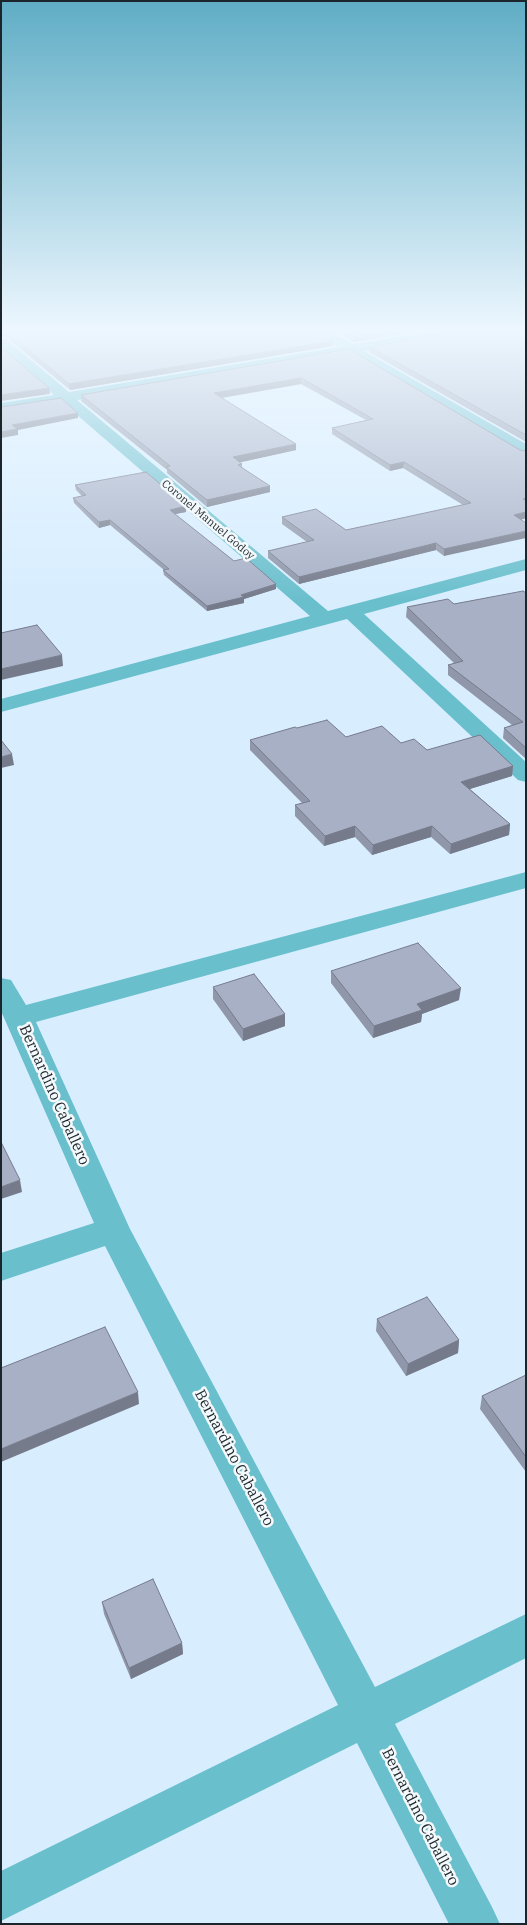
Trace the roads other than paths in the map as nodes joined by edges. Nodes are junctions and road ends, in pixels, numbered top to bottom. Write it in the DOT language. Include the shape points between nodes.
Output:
graph roads {
  1 [pos="92,421"];
  2 [pos="475,421"];
  3 [pos="526,451"];
  4 [pos="526,564"];
  5 [pos="351,612"];
  6 [pos="325,619"];
  7 [pos="1,706"];
  8 [pos="526,775"];
  9 [pos="526,880"];
  10 [pos="10,1002"];
  11 [pos="114,1230"];
  12 [pos="1,1267"];
  13 [pos="526,1635"];
  14 [pos="367,1714"];
  15 [pos="1,1897"];
  16 [pos="475,1924"];
  1 -- 6 [label="street, Coronel Manuel Godoy"];
  2 -- 3 [label="street"];
  4 -- 5 [label="street"];
  5 -- 6 [label="street"];
  5 -- 8 [label="street"];
  6 -- 7 [label="street"];
  9 -- 10 [label="street"];
  10 -- 11 [label="street, Bernardino Caballero"];
  11 -- 12 [label="street"];
  11 -- 14 [label="street, Bernardino Caballero"];
  13 -- 14 [label="street"];
  14 -- 15 [label="street"];
  14 -- 16 [label="street, Bernardino Caballero"];
}
